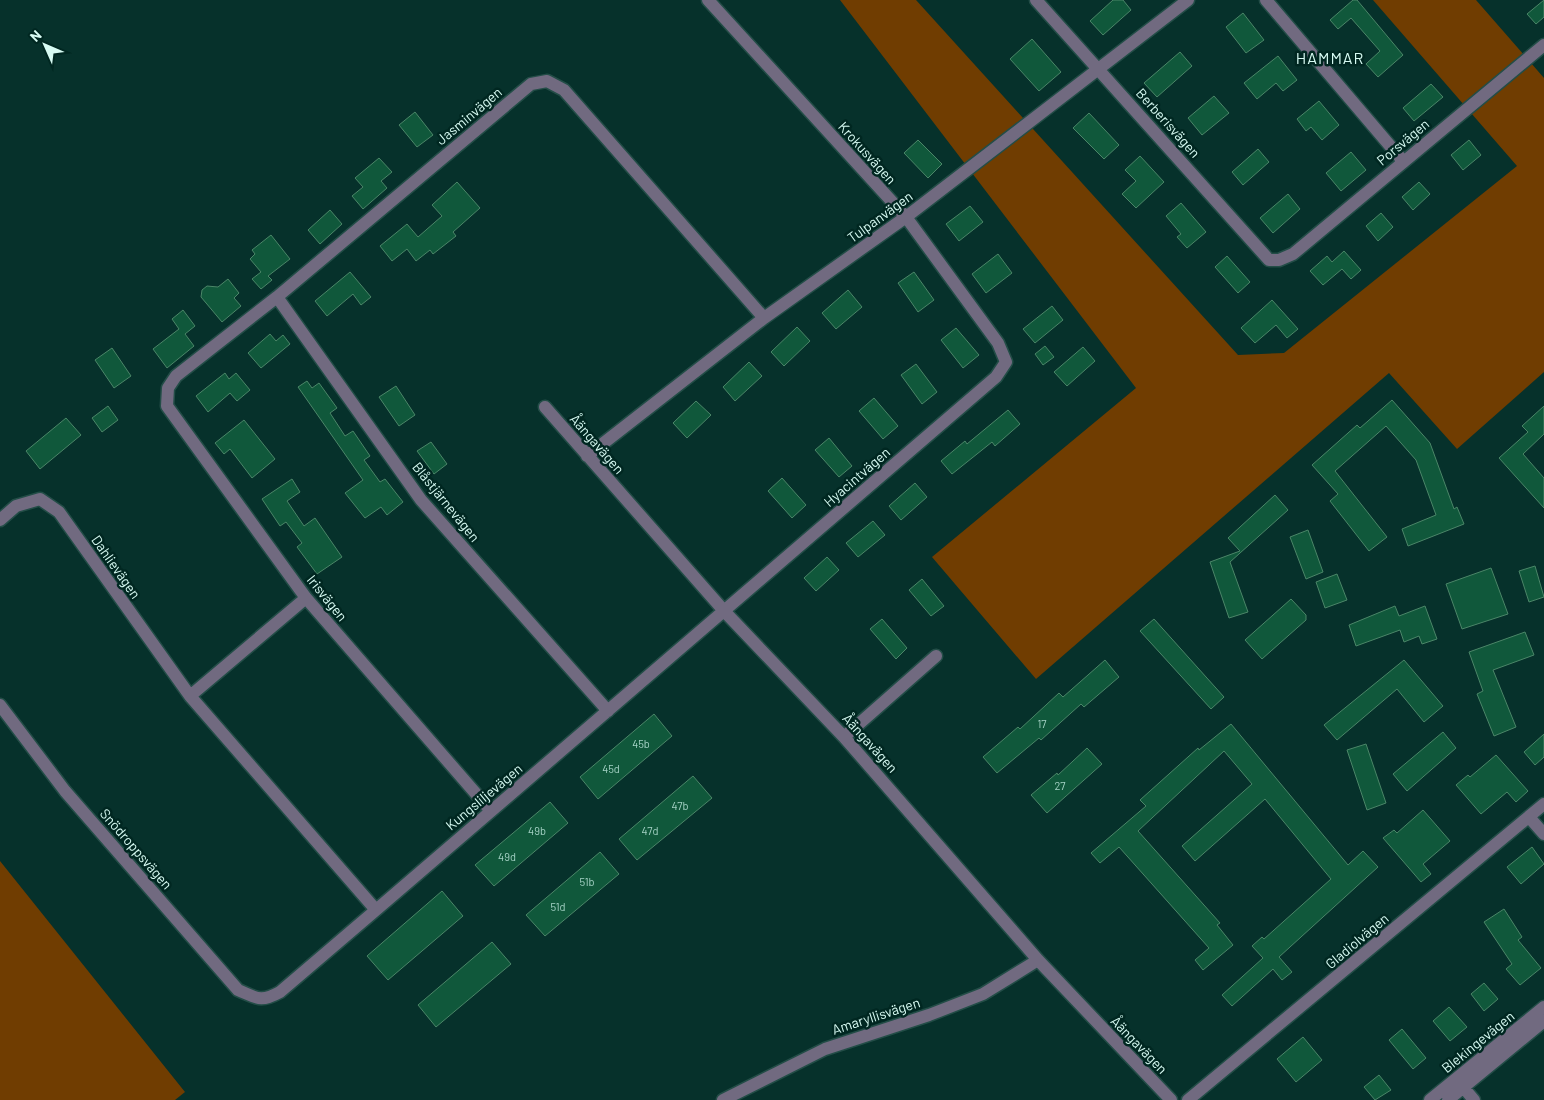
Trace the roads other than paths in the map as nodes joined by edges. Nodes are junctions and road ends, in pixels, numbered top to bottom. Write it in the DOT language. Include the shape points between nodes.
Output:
graph roads {
  1 [pos="708,0"];
  2 [pos="1036,0"];
  3 [pos="1188,0"];
  4 [pos="1266,0"];
  5 [pos="1544,44"];
  6 [pos="1098,68"];
  7 [pos="1403,161"];
  8 [pos="906,217"];
  9 [pos="1280,260"];
  10 [pos="277,297"];
  11 [pos="764,318"];
  12 [pos="1006,362"];
  13 [pos="168,388"];
  14 [pos="545,407"];
  15 [pos="587,456"];
  16 [pos="0,520"];
  17 [pos="306,598"];
  18 [pos="725,612"];
  19 [pos="936,656"];
  20 [pos="190,696"];
  21 [pos="0,705"];
  22 [pos="608,711"];
  23 [pos="844,737"];
  24 [pos="1544,804"];
  25 [pos="491,811"];
  26 [pos="1529,817"];
  27 [pos="1544,834"];
  28 [pos="376,910"];
  29 [pos="1038,960"];
  30 [pos="260,1000"];
  31 [pos="1544,1007"];
  32 [pos="1544,1021"];
  33 [pos="1460,1083"];
  34 [pos="723,1100"];
  35 [pos="1171,1100"];
  36 [pos="1188,1100"];
  37 [pos="1430,1100"];
  38 [pos="1448,1100"];
  39 [pos="1474,1100"];
  1 -- 8 [label="street, Krokusvägen"];
  2 -- 6 [label="street, Berberisvägen"];
  3 -- 6 [label="street, Tulpanvägen"];
  4 -- 7 [label="street"];
  5 -- 7 [label="street, Porsvägen"];
  6 -- 8 [label="street, Tulpanvägen"];
  6 -- 9 [label="street, Berberisvägen" via="1269,260"];
  7 -- 9 [label="street, Porsvägen" via="1292,254"];
  8 -- 11 [label="street, Tulpanvägen"];
  8 -- 12 [label="street, Krokusvägen" via="998,343"];
  10 -- 11 [label="street, Jasminvägen" via="532,84 547,81 564,90"];
  10 -- 13 [label="street, Jasminvägen" via="176,376"];
  10 -- 22 [label="street, Blåstjärnevägen" via="421,500"];
  11 -- 15 [label="street, Tulpanvägen"];
  12 -- 18 [label="street, Hyacintvägen" via="996,377"];
  13 -- 17 [label="street, Irisvägen" via="167,406"];
  14 -- 15 [label="street, Åängavägen"];
  15 -- 18 [label="street, Åängavägen"];
  16 -- 20 [label="street, Dahlievägen" via="16,506 40,499 58,512"];
  17 -- 20 [label="street"];
  17 -- 25 [label="street, Irisvägen"];
  18 -- 22 [label="street, Kungsliljevägen"];
  18 -- 23 [label="street, Åängavägen"];
  19 -- 23 [label="street"];
  20 -- 28 [label="street, Dahlievägen"];
  21 -- 30 [label="street, Snödroppsvägen" via="65,790 238,990"];
  22 -- 25 [label="street, Kungsliljevägen"];
  23 -- 29 [label="street, Åängavägen"];
  24 -- 26 [label="street, Gladiolvägen"];
  25 -- 28 [label="street, Kungsliljevägen"];
  26 -- 27 [label="street"];
  26 -- 36 [label="street, Gladiolvägen"];
  28 -- 30 [label="street, Kungsliljevägen" via="280,992"];
  29 -- 34 [label="street, Amaryllisvägen" via="983,994 825,1049"];
  29 -- 35 [label="street, Åängavägen"];
  31 -- 33 [label="street, Blekingevägen"];
  32 -- 33 [label="street, Blekingevägen"];
  33 -- 37 [label="street, Blekingevägen"];
  33 -- 38 [label="street, Blekingevägen"];
  33 -- 39 [label="street"];
}
